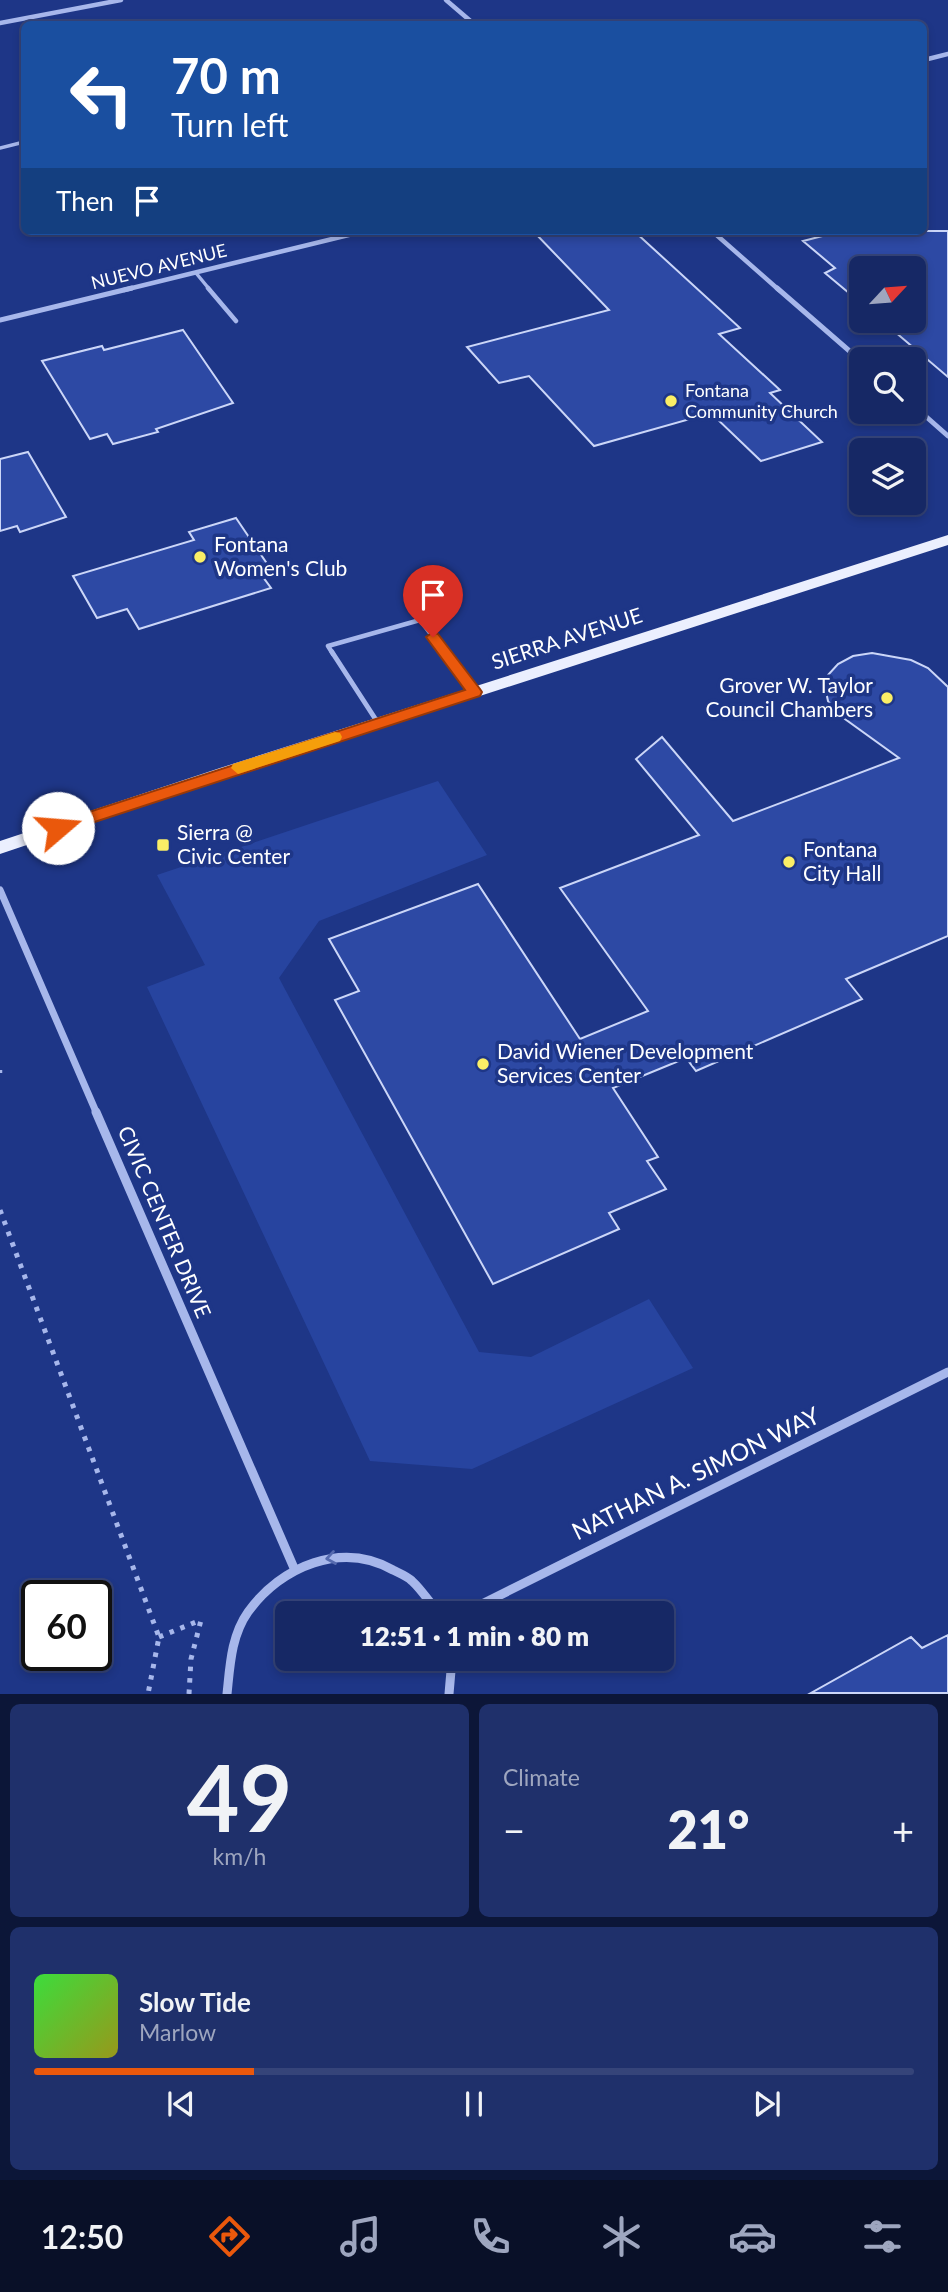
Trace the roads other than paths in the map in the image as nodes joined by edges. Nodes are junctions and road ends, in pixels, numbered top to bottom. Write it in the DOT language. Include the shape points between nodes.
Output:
graph roads {
  1 [pos="121,0"];
  2 [pos="446,0"];
  3 [pos="470,21"];
  4 [pos="0,23"];
  5 [pos="948,54"];
  6 [pos="927,59"];
  7 [pos="21,143"];
  8 [pos="0,148"];
  9 [pos="350,235"];
  10 [pos="717,235"];
  11 [pos="196,273"];
  12 [pos="0,320"];
  13 [pos="236,321"];
  14 [pos="849,351"];
  15 [pos="926,417"];
  16 [pos="948,436"];
  17 [pos="948,540"];
  18 [pos="475,692"];
  19 [pos="378,723"];
  20 [pos="0,848"];
  21 [pos="0,890"];
  22 [pos="948,1372"];
  23 [pos="294,1568"];
  24 [pos="431,1601"];
  25 [pos="488,1601"];
  26 [pos="451,1671"];
  27 [pos="227,1693"];
  28 [pos="449,1693"];
  1 -- 4 [label="street"];
  2 -- 3 [label="street"];
  5 -- 6 [label="street"];
  7 -- 8 [label="lane"];
  9 -- 11 [label="street, NUEVO AVENUE"];
  10 -- 14 [label="street"];
  11 -- 12 [label="street, NUEVO AVENUE"];
  11 -- 13 [label="lane"];
  15 -- 16 [label="street"];
  17 -- 18 [label="main road, SIERRA AVENUE"];
  18 -- 19 [label="main road, SIERRA AVENUE"];
  18 -- 19 [label="lane" via="420,620 328,646"];
  19 -- 20 [label="main road, SIERRA AVENUE"];
  21 -- 23 [label="street, CIVIC CENTER DRIVE"];
  22 -- 25 [label="street, NATHAN A. SIMON WAY"];
  24 -- 23 [label="street, one-way" via="408,1577 371,1560 345,1556"];
  23 -- 27 [label="street" via="268,1585 242,1619 227,1661"];
  26 -- 28 [label="street"];
}
